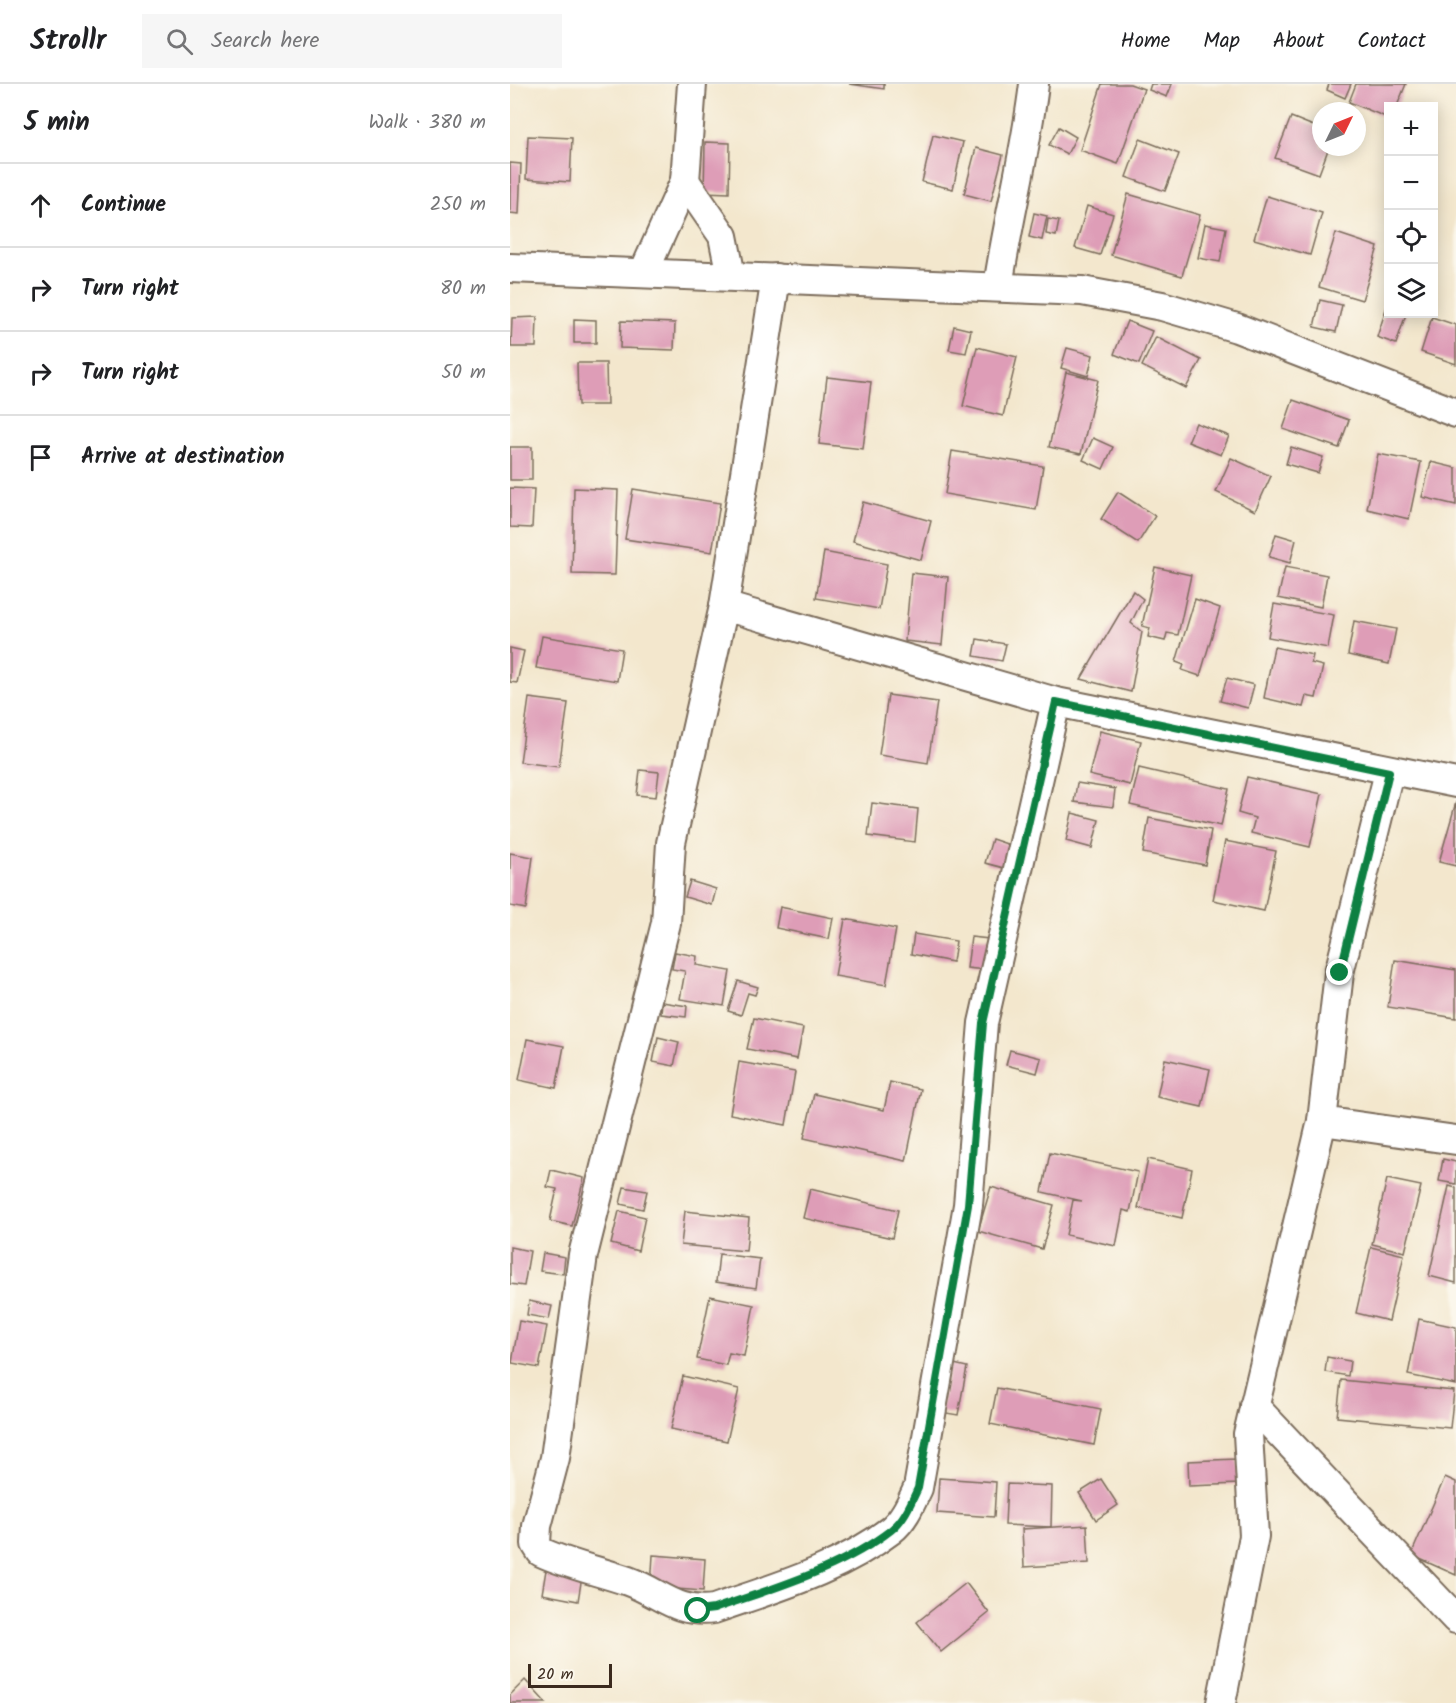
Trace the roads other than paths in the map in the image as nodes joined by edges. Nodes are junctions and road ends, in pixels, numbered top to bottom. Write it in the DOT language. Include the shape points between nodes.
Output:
graph roads {
  1 [pos="692,84"];
  2 [pos="1034,84"];
  3 [pos="685,181"];
  4 [pos="510,268"];
  5 [pos="644,272"];
  6 [pos="731,276"];
  7 [pos="776,278"];
  8 [pos="998,287"];
  9 [pos="1456,413"];
  10 [pos="724,606"];
  11 [pos="1056,702"];
  12 [pos="1389,772"];
  13 [pos="1456,783"];
  14 [pos="1322,1121"];
  15 [pos="1456,1140"];
  16 [pos="1254,1406"];
  17 [pos="1456,1619"];
  18 [pos="1221,1703"];
  1 -- 3 [label="street"];
  2 -- 8 [label="street"];
  3 -- 5 [label="street"];
  3 -- 6 [label="street" via="723,236"];
  4 -- 5 [label="street"];
  5 -- 6 [label="street"];
  6 -- 7 [label="street"];
  7 -- 8 [label="street"];
  7 -- 10 [label="street"];
  8 -- 9 [label="street" via="1082,291 1162,306 1236,328"];
  10 -- 11 [label="street"];
  10 -- 11 [label="street" via="671,843 666,923 583,1255 555,1458 536,1544 541,1552 555,1559 631,1582 679,1607 714,1609 822,1570 892,1530 918,1488 968,1205 983,1023"];
  11 -- 12 [label="street"];
  12 -- 13 [label="street"];
  12 -- 14 [label="street" via="1340,973"];
  14 -- 15 [label="street"];
  14 -- 16 [label="street"];
  16 -- 17 [label="street"];
  16 -- 18 [label="street" via="1248,1434 1254,1536"];
}
